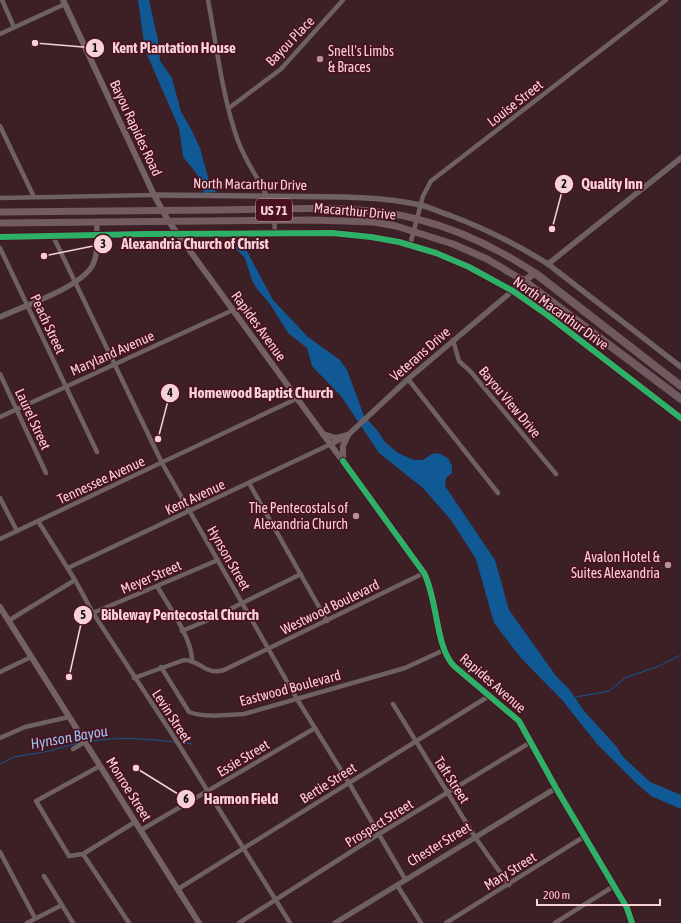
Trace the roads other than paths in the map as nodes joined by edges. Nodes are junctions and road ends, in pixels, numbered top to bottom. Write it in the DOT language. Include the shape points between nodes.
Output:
graph roads {
  1 [pos="2,0"];
  2 [pos="208,0"];
  3 [pos="343,0"];
  4 [pos="666,0"];
  5 [pos="64,2"];
  6 [pos="14,27"];
  7 [pos="0,34"];
  8 [pos="229,108"];
  9 [pos="0,126"];
  10 [pos="681,158"];
  11 [pos="154,195"];
  12 [pos="34,197"];
  13 [pos="268,197"];
  14 [pos="0,198"];
  15 [pos="421,205"];
  16 [pos="97,210"];
  17 [pos="274,210"];
  18 [pos="163,211"];
  19 [pos="0,212"];
  20 [pos="417,219"];
  21 [pos="275,220"];
  22 [pos="97,222"];
  23 [pos="169,222"];
  24 [pos="0,223"];
  25 [pos="413,231"];
  26 [pos="177,234"];
  27 [pos="276,234"];
  28 [pos="96,235"];
  29 [pos="53,236"];
  30 [pos="0,237"];
  31 [pos="410,245"];
  32 [pos="0,248"];
  33 [pos="548,264"];
  34 [pos="535,273"];
  35 [pos="524,281"];
  36 [pos="76,284"];
  37 [pos="513,291"];
  38 [pos="26,305"];
  39 [pos="233,310"];
  40 [pos="0,317"];
  41 [pos="453,340"];
  42 [pos="113,364"];
  43 [pos="681,367"];
  44 [pos="664,372"];
  45 [pos="0,374"];
  46 [pos="408,379"];
  47 [pos="681,382"];
  48 [pos="65,386"];
  49 [pos="681,386"];
  50 [pos="298,398"];
  51 [pos="681,398"];
  52 [pos="16,409"];
  53 [pos="0,417"];
  54 [pos="681,418"];
  55 [pos="323,434"];
  56 [pos="350,434"];
  57 [pos="331,444"];
  58 [pos="97,452"];
  59 [pos="343,461"];
  60 [pos="162,463"];
  61 [pos="46,473"];
  62 [pos="556,474"];
  63 [pos="249,483"];
  64 [pos="498,493"];
  65 [pos="0,498"];
  66 [pos="190,511"];
  67 [pos="38,521"];
  68 [pos="16,531"];
  69 [pos="0,539"];
  70 [pos="218,560"];
  71 [pos="68,568"];
  72 [pos="424,573"];
  73 [pos="301,574"];
  74 [pos="75,580"];
  75 [pos="157,586"];
  76 [pos="242,603"];
  77 [pos="0,607"];
  78 [pos="93,613"];
  79 [pos="327,620"];
  80 [pos="8,621"];
  81 [pos="182,631"];
  82 [pos="268,649"];
  83 [pos="444,650"];
  84 [pos="31,657"];
  85 [pos="192,661"];
  86 [pos="161,667"];
  87 [pos="0,672"];
  88 [pos="134,678"];
  89 [pos="489,696"];
  90 [pos="297,699"];
  91 [pos="393,704"];
  92 [pos="69,717"];
  93 [pos="315,728"];
  94 [pos="0,738"];
  95 [pos="85,742"];
  96 [pos="414,742"];
  97 [pos="531,742"];
  98 [pos="73,750"];
  99 [pos="100,766"];
  100 [pos="349,783"];
  101 [pos="556,788"];
  102 [pos="208,792"];
  103 [pos="448,793"];
  104 [pos="135,822"];
  105 [pos="141,830"];
  106 [pos="379,834"];
  107 [pos="585,836"];
  108 [pos="475,837"];
  109 [pos="244,850"];
  110 [pos="0,852"];
  111 [pos="82,854"];
  112 [pos="44,876"];
  113 [pos="405,879"];
  114 [pos="397,885"];
  115 [pos="509,885"];
  116 [pos="614,886"];
  117 [pos="178,889"];
  118 [pos="276,901"];
  119 [pos="62,905"];
  120 [pos="34,918"];
  121 [pos="27,923"];
  122 [pos="73,923"];
  123 [pos="129,923"];
  124 [pos="199,923"];
  125 [pos="239,923"];
  126 [pos="290,923"];
  127 [pos="335,923"];
  128 [pos="421,923"];
  129 [pos="446,923"];
  130 [pos="555,923"];
  131 [pos="632,923"];
  1 -- 6 [label="street"];
  2 -- 8 [label="street"];
  3 -- 8 [label="street, Bayou Place" via="281,69"];
  4 -- 15 [label="street, Louise Street" via="431,181"];
  5 -- 6 [label="street"];
  5 -- 11 [label="main road, Bayou Rapides Road"];
  6 -- 7 [label="street"];
  8 -- 13 [label="street" via="245,157"];
  9 -- 12 [label="street"];
  10 -- 33 [label="street"];
  11 -- 12 [label="street"];
  11 -- 13 [label="street, North Macarthur Drive"];
  11 -- 18 [label="main road, Bayou Rapides Road"];
  12 -- 14 [label="street"];
  13 -- 15 [label="street, North Macarthur Drive" via="372,198"];
  13 -- 17 [label="street"];
  15 -- 20 [label="street, Louise Street"];
  15 -- 33 [label="street, North Macarthur Drive" via="502,237"];
  16 -- 18 [label="highway, Macarthur Drive / US 71"];
  16 -- 19 [label="highway, Macarthur Drive / US 71"];
  16 -- 22 [label="highway"];
  17 -- 18 [label="highway, Macarthur Drive / US 71"];
  17 -- 20 [label="highway, Macarthur Drive / US 71" via="360,211"];
  17 -- 21 [label="street"];
  18 -- 23 [label="main road, Bayou Rapides Road"];
  20 -- 25 [label="street, Louise Street"];
  20 -- 34 [label="highway, Macarthur Drive / US 71" via="483,243 510,256"];
  21 -- 23 [label="highway, Macarthur Drive / US 71"];
  21 -- 25 [label="highway, Macarthur Drive / US 71" via="366,222"];
  21 -- 27 [label="street"];
  22 -- 23 [label="highway, Macarthur Drive / US 71"];
  22 -- 24 [label="highway, Macarthur Drive / US 71"];
  22 -- 28 [label="street"];
  23 -- 26 [label="main road, Rapides Avenue"];
  25 -- 31 [label="street, Louise Street"];
  25 -- 35 [label="highway, Macarthur Drive / US 71" via="470,250"];
  26 -- 27 [label="street, North Macarthur Drive"];
  26 -- 28 [label="street"];
  26 -- 39 [label="main road, Rapides Avenue"];
  27 -- 31 [label="street, North Macarthur Drive" via="357,235"];
  28 -- 29 [label="street"];
  28 -- 36 [label="street" via="94,264"];
  29 -- 30 [label="street"];
  29 -- 36 [label="street, Hynson Street"];
  31 -- 37 [label="street, North Macarthur Drive" via="470,267"];
  32 -- 38 [label="street, Peach Street"];
  33 -- 43 [label="street, North Macarthur Drive"];
  34 -- 35 [label="highway"];
  34 -- 44 [label="highway, Macarthur Drive / US 71"];
  35 -- 37 [label="street, Veterans Drive"];
  35 -- 51 [label="highway, Macarthur Drive / US 71"];
  36 -- 38 [label="street"];
  36 -- 42 [label="street, Hynson Street"];
  37 -- 41 [label="street, Veterans Drive"];
  37 -- 54 [label="street, North Macarthur Drive"];
  38 -- 40 [label="street"];
  38 -- 48 [label="street, Peach Street"];
  39 -- 42 [label="street, Maryland Avenue"];
  39 -- 50 [label="main road, Rapides Avenue"];
  41 -- 46 [label="street, Veterans Drive"];
  41 -- 62 [label="street, Bayou View Drive" via="459,360"];
  42 -- 48 [label="street, Maryland Avenue"];
  42 -- 60 [label="street, Hynson Street"];
  44 -- 47 [label="highway"];
  44 -- 49 [label="highway, Macarthur Drive / US 71"];
  45 -- 52 [label="street, Laurel Street"];
  46 -- 56 [label="street, Veterans Drive"];
  46 -- 64 [label="street"];
  48 -- 52 [label="street, Maryland Avenue"];
  48 -- 58 [label="street, Peach Street"];
  50 -- 55 [label="main road, Rapides Avenue"];
  50 -- 60 [label="street, Tennessee Avenue"];
  52 -- 53 [label="street, Maryland Avenue"];
  52 -- 61 [label="street, Laurel Street"];
  55 -- 56 [label="main road" via="336,438"];
  55 -- 57 [label="main road, Rapides Avenue"];
  56 -- 57 [label="street, Veterans Drive"];
  56 -- 59 [label="main road" via="343,446"];
  57 -- 59 [label="main road, Rapides Avenue"];
  57 -- 63 [label="street, Kent Avenue"];
  59 -- 72 [label="main road, Rapides Avenue"];
  60 -- 66 [label="street, Hynson Street"];
  60 -- 67 [label="street, Tennessee Avenue"];
  63 -- 66 [label="street, Kent Avenue"];
  63 -- 73 [label="street"];
  65 -- 68 [label="street"];
  66 -- 70 [label="street, Hynson Street"];
  66 -- 71 [label="street, Kent Avenue"];
  67 -- 68 [label="street, Tennessee Avenue"];
  67 -- 71 [label="street, Levin Street"];
  68 -- 69 [label="street, Tennessee Avenue"];
  70 -- 75 [label="street, Meyer Street"];
  70 -- 76 [label="street, Hynson Street"];
  71 -- 74 [label="street, Levin Street"];
  72 -- 79 [label="street, Westwood Boulevard"];
  72 -- 83 [label="main road, Rapides Avenue"];
  73 -- 76 [label="street"];
  73 -- 79 [label="street"];
  74 -- 78 [label="street, Levin Street"];
  74 -- 80 [label="street"];
  75 -- 78 [label="street, Meyer Street"];
  75 -- 81 [label="street"];
  76 -- 81 [label="street"];
  76 -- 82 [label="street, Hynson Street"];
  77 -- 80 [label="main road, Monroe Street"];
  78 -- 88 [label="street, Levin Street"];
  79 -- 82 [label="street, Westwood Boulevard"];
  80 -- 84 [label="main road, Monroe Street"];
  81 -- 85 [label="street"];
  82 -- 85 [label="street, Westwood Boulevard" via="219,671 209,671"];
  82 -- 90 [label="street, Hynson Street"];
  83 -- 89 [label="main road, Rapides Avenue" via="454,666"];
  83 -- 90 [label="street, Eastwood Boulevard" via="405,668"];
  84 -- 87 [label="street"];
  84 -- 92 [label="main road, Monroe Street"];
  85 -- 86 [label="street" via="179,661"];
  86 -- 88 [label="street"];
  86 -- 90 [label="street, Eastwood Boulevard" via="186,708 194,714 244,714"];
  88 -- 102 [label="street, Levin Street"];
  89 -- 96 [label="street, Bertie Street"];
  89 -- 97 [label="main road, Rapides Avenue" via="519,721"];
  90 -- 93 [label="street, Hynson Street"];
  91 -- 96 [label="street, Taft Street"];
  92 -- 94 [label="street" via="25,727"];
  92 -- 95 [label="main road, Monroe Street"];
  93 -- 100 [label="street, Hynson Street"];
  93 -- 102 [label="street, Essie Street"];
  95 -- 98 [label="street"];
  95 -- 99 [label="main road, Monroe Street"];
  96 -- 100 [label="street, Bertie Street"];
  96 -- 103 [label="street, Taft Street"];
  97 -- 101 [label="main road, Rapides Avenue"];
  97 -- 103 [label="street, Prospect Street"];
  99 -- 104 [label="main road, Monroe Street"];
  99 -- 111 [label="street" via="36,801 69,856"];
  100 -- 106 [label="street, Hynson Street"];
  100 -- 109 [label="street, Bertie Street"];
  101 -- 107 [label="main road, Rapides Avenue"];
  101 -- 108 [label="street, Chester Street"];
  102 -- 105 [label="street, Essie Street"];
  102 -- 109 [label="street, Levin Street"];
  103 -- 106 [label="street, Prospect Street"];
  103 -- 108 [label="street, Taft Street"];
  104 -- 105 [label="main road, Monroe Street"];
  104 -- 111 [label="street"];
  105 -- 117 [label="main road, Monroe Street"];
  106 -- 113 [label="street, Hynson Street"];
  106 -- 118 [label="street, Prospect Street"];
  107 -- 115 [label="street, Mary Street"];
  107 -- 116 [label="main road, Rapides Avenue"];
  108 -- 113 [label="street, Chester Street"];
  108 -- 115 [label="street, Taft Street"];
  109 -- 117 [label="street, Bertie Street"];
  109 -- 118 [label="street, Levin Street"];
  110 -- 120 [label="street"];
  111 -- 123 [label="street"];
  112 -- 119 [label="street"];
  113 -- 114 [label="street, Chester Street"];
  114 -- 127 [label="street, Chester Street"];
  114 -- 128 [label="street"];
  115 -- 129 [label="street, Mary Street"];
  116 -- 130 [label="street"];
  116 -- 131 [label="main road, Rapides Avenue" via="627,908"];
  117 -- 124 [label="main road, Monroe Street"];
  118 -- 125 [label="street, Prospect Street"];
  118 -- 126 [label="street, Levin Street"];
  119 -- 120 [label="street"];
  119 -- 122 [label="street"];
  120 -- 121 [label="street"];
}
